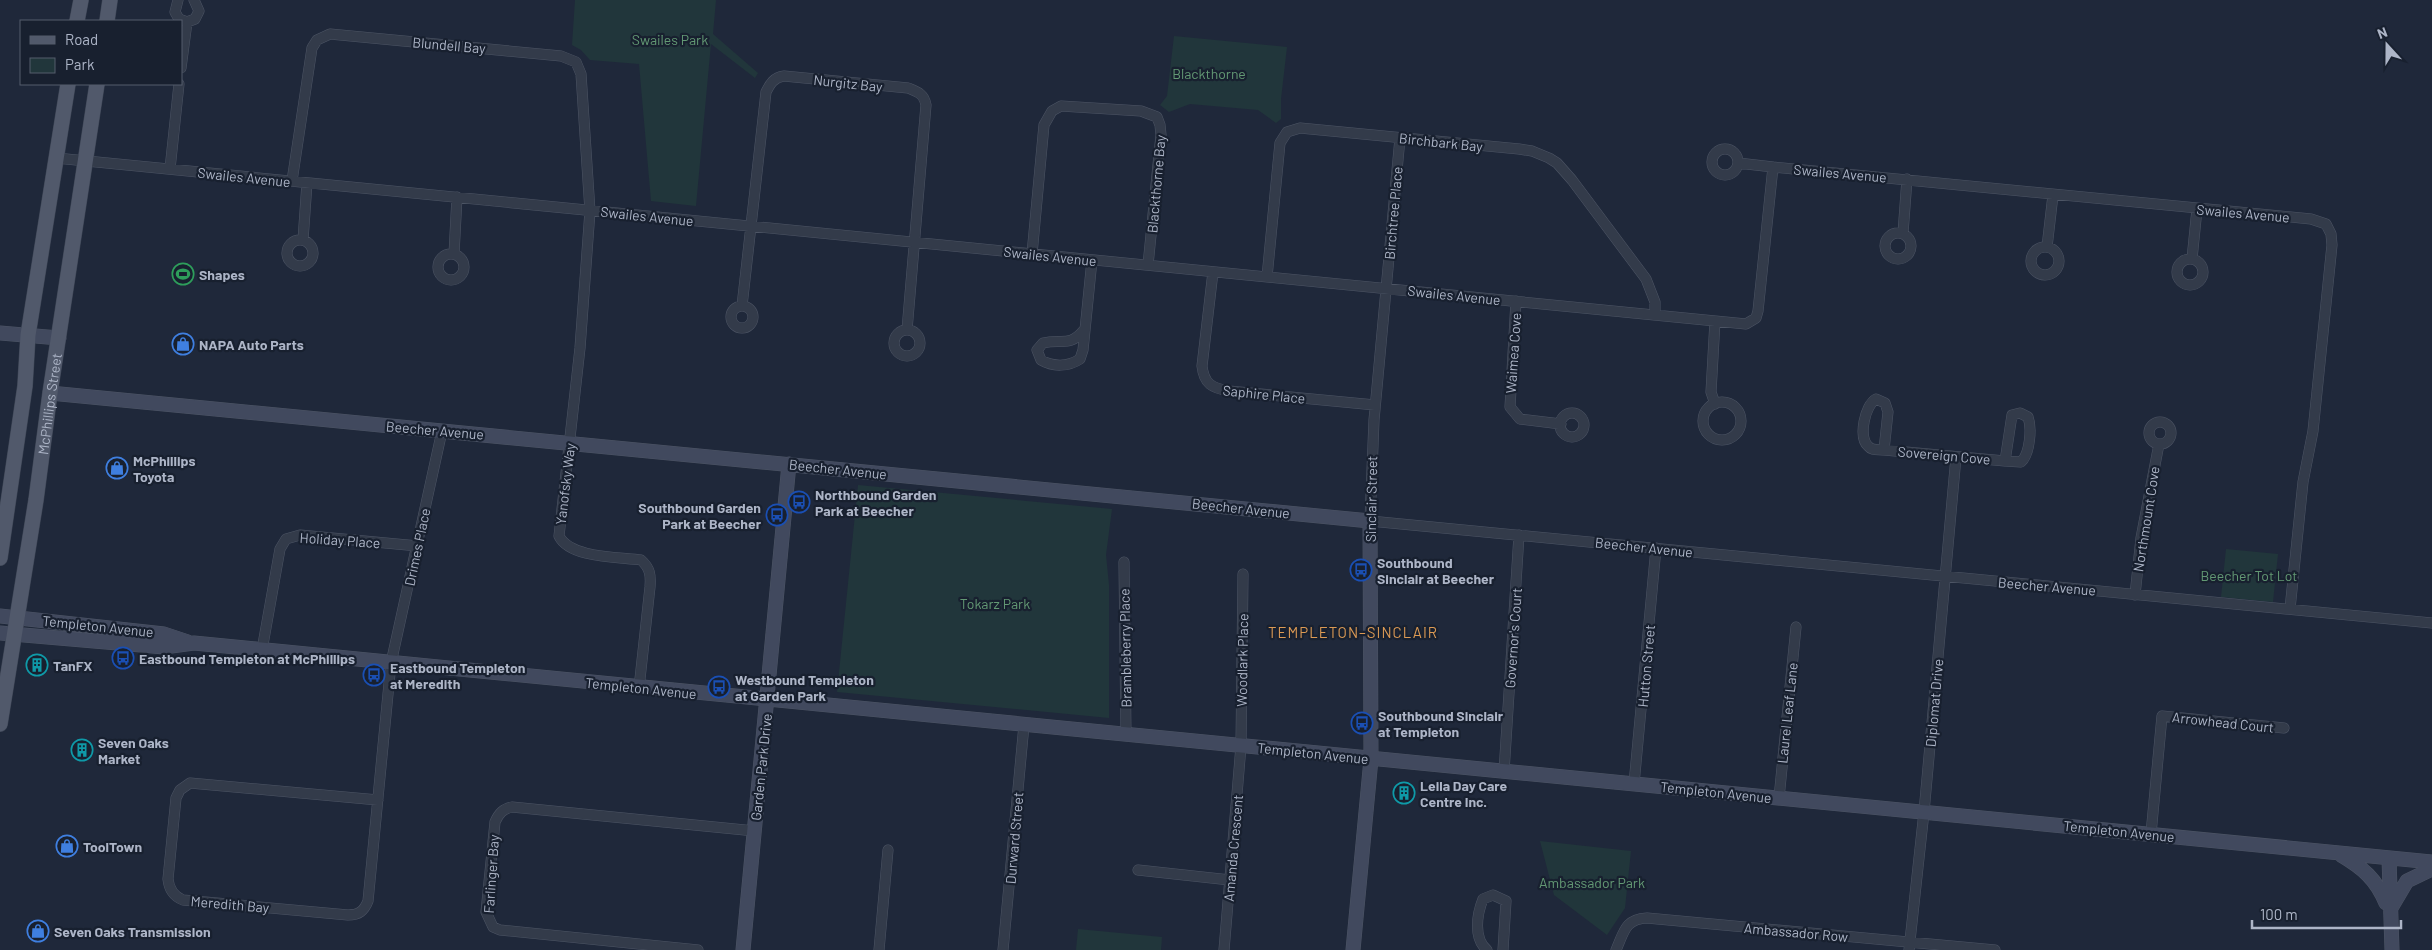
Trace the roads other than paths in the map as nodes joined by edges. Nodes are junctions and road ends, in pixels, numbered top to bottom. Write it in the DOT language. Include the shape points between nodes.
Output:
graph roads {
  1 [pos="81,0"];
  2 [pos="110,0"];
  3 [pos="178,0"];
  4 [pos="194,0"];
  5 [pos="78,20"];
  6 [pos="107,20"];
  7 [pos="182,20"];
  8 [pos="182,20"];
  9 [pos="187,22"];
  10 [pos="182,60"];
  11 [pos="68,85"];
  12 [pos="97,85"];
  13 [pos="179,85"];
  14 [pos="1400,138"];
  15 [pos="56,158"];
  16 [pos="86,161"];
  17 [pos="1738,163"];
  18 [pos="1773,167"];
  19 [pos="170,169"];
  20 [pos="1907,179"];
  21 [pos="292,181"];
  22 [pos="307,183"];
  23 [pos="2053,195"];
  24 [pos="457,197"];
  25 [pos="2196,208"];
  26 [pos="590,211"];
  27 [pos="752,226"];
  28 [pos="1903,233"];
  29 [pos="303,240"];
  30 [pos="915,242"];
  31 [pos="2047,247"];
  32 [pos="454,254"];
  33 [pos="1032,254"];
  34 [pos="2192,259"];
  35 [pos="1092,260"];
  36 [pos="1148,265"];
  37 [pos="1213,272"];
  38 [pos="1267,277"];
  39 [pos="1387,289"];
  40 [pos="1516,301"];
  41 [pos="742,306"];
  42 [pos="1655,315"];
  43 [pos="1715,320"];
  44 [pos="907,330"];
  45 [pos="1084,330"];
  46 [pos="0,333"];
  47 [pos="28,336"];
  48 [pos="59,338"];
  49 [pos="50,393"];
  50 [pos="1715,404"];
  51 [pos="1375,405"];
  52 [pos="1561,424"];
  53 [pos="442,431"];
  54 [pos="570,443"];
  55 [pos="2159,444"];
  56 [pos="1884,450"];
  57 [pos="1956,456"];
  58 [pos="2005,461"];
  59 [pos="789,464"];
  60 [pos="1370,521"];
  61 [pos="1519,535"];
  62 [pos="418,546"];
  63 [pos="1656,548"];
  64 [pos="0,558"];
  65 [pos="1124,562"];
  66 [pos="1243,574"];
  67 [pos="1946,576"];
  68 [pos="2135,594"];
  69 [pos="2290,609"];
  70 [pos="0,616"];
  71 [pos="17,617"];
  72 [pos="2432,623"];
  73 [pos="1796,627"];
  74 [pos="7,634"];
  75 [pos="194,643"];
  76 [pos="262,650"];
  77 [pos="391,663"];
  78 [pos="639,688"];
  79 [pos="767,700"];
  80 [pos="0,724"];
  81 [pos="1024,725"];
  82 [pos="2284,728"];
  83 [pos="1126,735"];
  84 [pos="1241,746"];
  85 [pos="1371,759"];
  86 [pos="1504,772"];
  87 [pos="1634,784"];
  88 [pos="1779,798"];
  89 [pos="378,800"];
  90 [pos="1924,812"];
  91 [pos="754,831"];
  92 [pos="2151,834"];
  93 [pos="888,850"];
  94 [pos="2335,852"];
  95 [pos="2388,858"];
  96 [pos="2432,862"];
  97 [pos="2432,869"];
  98 [pos="1138,870"];
  99 [pos="1230,880"];
  100 [pos="2389,911"];
  101 [pos="1909,946"];
  102 [pos="698,950"];
  103 [pos="743,950"];
  104 [pos="879,950"];
  105 [pos="1003,950"];
  106 [pos="1224,950"];
  107 [pos="1354,950"];
  108 [pos="1487,950"];
  109 [pos="1503,950"];
  110 [pos="1616,950"];
  111 [pos="1995,950"];
  112 [pos="2392,950"];
  1 -- 5 [label="main road"];
  2 -- 6 [label="main road"];
  3 -- 7 [label="street" via="174,7"];
  4 -- 9 [label="street" via="199,11"];
  8 -- 9 [label="street"];
  9 -- 10 [label="street"];
  11 -- 15 [label="main road, McPhillips Street"];
  12 -- 16 [label="main road, McPhillips Street"];
  13 -- 19 [label="street"];
  14 -- 38 [label="street, Birchbark Bay" via="1300,128 1287,132 1280,144"];
  14 -- 39 [label="street, Birchtree Place"];
  14 -- 42 [label="street, Birchbark Bay" via="1532,152 1557,163 1646,279 1655,302"];
  15 -- 16 [label="street, Swailes Avenue"];
  15 -- 47 [label="main road, McPhillips Street"];
  16 -- 19 [label="street, Swailes Avenue"];
  16 -- 48 [label="main road, McPhillips Street"];
  17 -- 18 [label="street"];
  18 -- 20 [label="street, Swailes Avenue"];
  18 -- 43 [label="street, Swailes Avenue" via="1756,318 1746,324"];
  19 -- 21 [label="street, Swailes Avenue"];
  20 -- 23 [label="street, Swailes Avenue"];
  20 -- 28 [label="street"];
  21 -- 22 [label="street, Swailes Avenue"];
  21 -- 26 [label="street, Blundell Bay" via="312,48 323,36 330,34 514,50 568,57 579,68"];
  22 -- 24 [label="street, Swailes Avenue"];
  22 -- 29 [label="street"];
  23 -- 25 [label="street, Swailes Avenue"];
  23 -- 31 [label="street"];
  24 -- 26 [label="street, Swailes Avenue"];
  24 -- 32 [label="street"];
  25 -- 34 [label="street"];
  25 -- 69 [label="street, Swailes Avenue" via="2311,218 2326,224 2331,234 2313,431 2303,482"];
  26 -- 27 [label="street, Swailes Avenue"];
  26 -- 54 [label="street, Yanofsky Way" via="584,312"];
  27 -- 30 [label="street, Swailes Avenue"];
  27 -- 30 [label="street, Nurgitz Bay" via="766,92 769,84 784,76 898,88 918,92 925,98"];
  27 -- 41 [label="street"];
  30 -- 33 [label="street, Swailes Avenue"];
  30 -- 44 [label="street"];
  33 -- 35 [label="street, Swailes Avenue"];
  33 -- 36 [label="street, Blackthorne Bay" via="1047,117 1056,108 1068,106 1141,112 1157,118 1161,135"];
  35 -- 36 [label="street, Swailes Avenue"];
  35 -- 45 [label="street"];
  36 -- 37 [label="street, Swailes Avenue"];
  37 -- 38 [label="street, Swailes Avenue"];
  37 -- 51 [label="street, Saphire Place" via="1202,366 1210,386 1230,391"];
  38 -- 39 [label="street, Swailes Avenue"];
  39 -- 40 [label="street, Swailes Avenue"];
  39 -- 51 [label="street, Sinclair Street"];
  40 -- 42 [label="street, Swailes Avenue"];
  40 -- 52 [label="street, Waimea Cove" via="1510,407 1520,419"];
  42 -- 43 [label="street, Swailes Avenue"];
  43 -- 50 [label="street" via="1710,392"];
  45 -- 45 [label="street" via="1076,339 1066,343 1043,343 1037,350 1040,360 1059,365 1080,359"];
  46 -- 47 [label="street"];
  47 -- 48 [label="street"];
  47 -- 64 [label="main road, McPhillips Street" via="24,395"];
  48 -- 49 [label="main road, McPhillips Street"];
  49 -- 53 [label="street, Beecher Avenue"];
  49 -- 71 [label="main road, McPhillips Street"];
  51 -- 60 [label="street, Sinclair Street"];
  53 -- 54 [label="street, Beecher Avenue"];
  53 -- 62 [label="street, Drimes Place"];
  54 -- 59 [label="street, Beecher Avenue"];
  54 -- 78 [label="street, Yanofsky Way" via="559,536 563,544 573,550 641,560 648,566 651,576"];
  55 -- 68 [label="street, Northmount Cove" via="2143,522"];
  56 -- 56 [label="street, Sovereign Cove" via="1888,412 1885,403 1876,398 1866,410 1864,441 1872,449"];
  56 -- 57 [label="street, Sovereign Cove"];
  57 -- 58 [label="street, Sovereign Cove"];
  57 -- 67 [label="street, Diplomat Drive"];
  58 -- 58 [label="street, Sovereign Cove" via="2021,462 2027,454 2028,416 2012,415"];
  59 -- 60 [label="street, Beecher Avenue"];
  59 -- 79 [label="street, Garden Park Drive"];
  60 -- 61 [label="street, Beecher Avenue"];
  60 -- 85 [label="street, Sinclair Street"];
  61 -- 63 [label="street, Beecher Avenue"];
  61 -- 86 [label="street, Governor's Court"];
  62 -- 76 [label="street, Holiday Place" via="300,535 286,539 280,549"];
  62 -- 77 [label="street, Drimes Place"];
  63 -- 67 [label="street, Beecher Avenue"];
  63 -- 87 [label="street, Hutton Street"];
  65 -- 83 [label="street, Brambleberry Place"];
  66 -- 84 [label="street, Woodlark Place"];
  67 -- 68 [label="street, Beecher Avenue"];
  67 -- 90 [label="street, Diplomat Drive"];
  68 -- 69 [label="street, Beecher Avenue"];
  69 -- 72 [label="street, Beecher Avenue"];
  70 -- 71 [label="street, Templeton Avenue"];
  71 -- 74 [label="main road, McPhillips Street"];
  71 -- 75 [label="street, Templeton Avenue" via="164,634"];
  73 -- 88 [label="street, Laurel Leaf Lane"];
  74 -- 75 [label="street, Templeton Avenue" via="164,647"];
  74 -- 80 [label="main road, McPhillips Street"];
  75 -- 76 [label="street, Templeton Avenue"];
  76 -- 77 [label="street, Templeton Avenue"];
  77 -- 78 [label="street, Templeton Avenue"];
  77 -- 89 [label="street, Meredith Bay"];
  78 -- 79 [label="street, Templeton Avenue"];
  79 -- 81 [label="street, Templeton Avenue"];
  79 -- 91 [label="street, Garden Park Drive"];
  81 -- 83 [label="street, Templeton Avenue"];
  81 -- 105 [label="street, Durward Street"];
  82 -- 92 [label="street, Arrowhead Court" via="2162,716"];
  83 -- 84 [label="street, Templeton Avenue"];
  84 -- 85 [label="street, Templeton Avenue"];
  84 -- 99 [label="street, Amanda Crescent"];
  85 -- 86 [label="street, Templeton Avenue"];
  85 -- 107 [label="street, Sinclair Street"];
  86 -- 87 [label="street, Templeton Avenue"];
  87 -- 88 [label="street, Templeton Avenue"];
  88 -- 90 [label="street, Templeton Avenue"];
  89 -- 89 [label="street, Meredith Bay" via="196,782 186,785 176,798 168,879 172,893 183,900 355,915 364,909 368,900"];
  90 -- 92 [label="street, Templeton Avenue"];
  90 -- 101 [label="street, Diplomat Drive"];
  91 -- 102 [label="street, Farlinger Bay" via="512,807 505,808 498,815 486,912 493,926 509,931"];
  91 -- 103 [label="street, Garden Park Drive"];
  92 -- 94 [label="street, Templeton Avenue"];
  93 -- 104 [label="street"];
  94 -- 95 [label="street, Templeton Avenue"];
  94 -- 100 [label="street" via="2370,874 2379,886"];
  95 -- 96 [label="street, Templeton Avenue"];
  95 -- 100 [label="street"];
  97 -- 100 [label="street" via="2407,881"];
  98 -- 99 [label="street"];
  99 -- 106 [label="street, Amanda Crescent"];
  100 -- 112 [label="street"];
  101 -- 110 [label="street, Ambassador Row" via="1647,918 1630,922"];
  101 -- 111 [label="street, Ambassador Row"];
  108 -- 109 [label="street" via="1478,934 1479,909 1483,899 1493,895 1506,900"];
}
